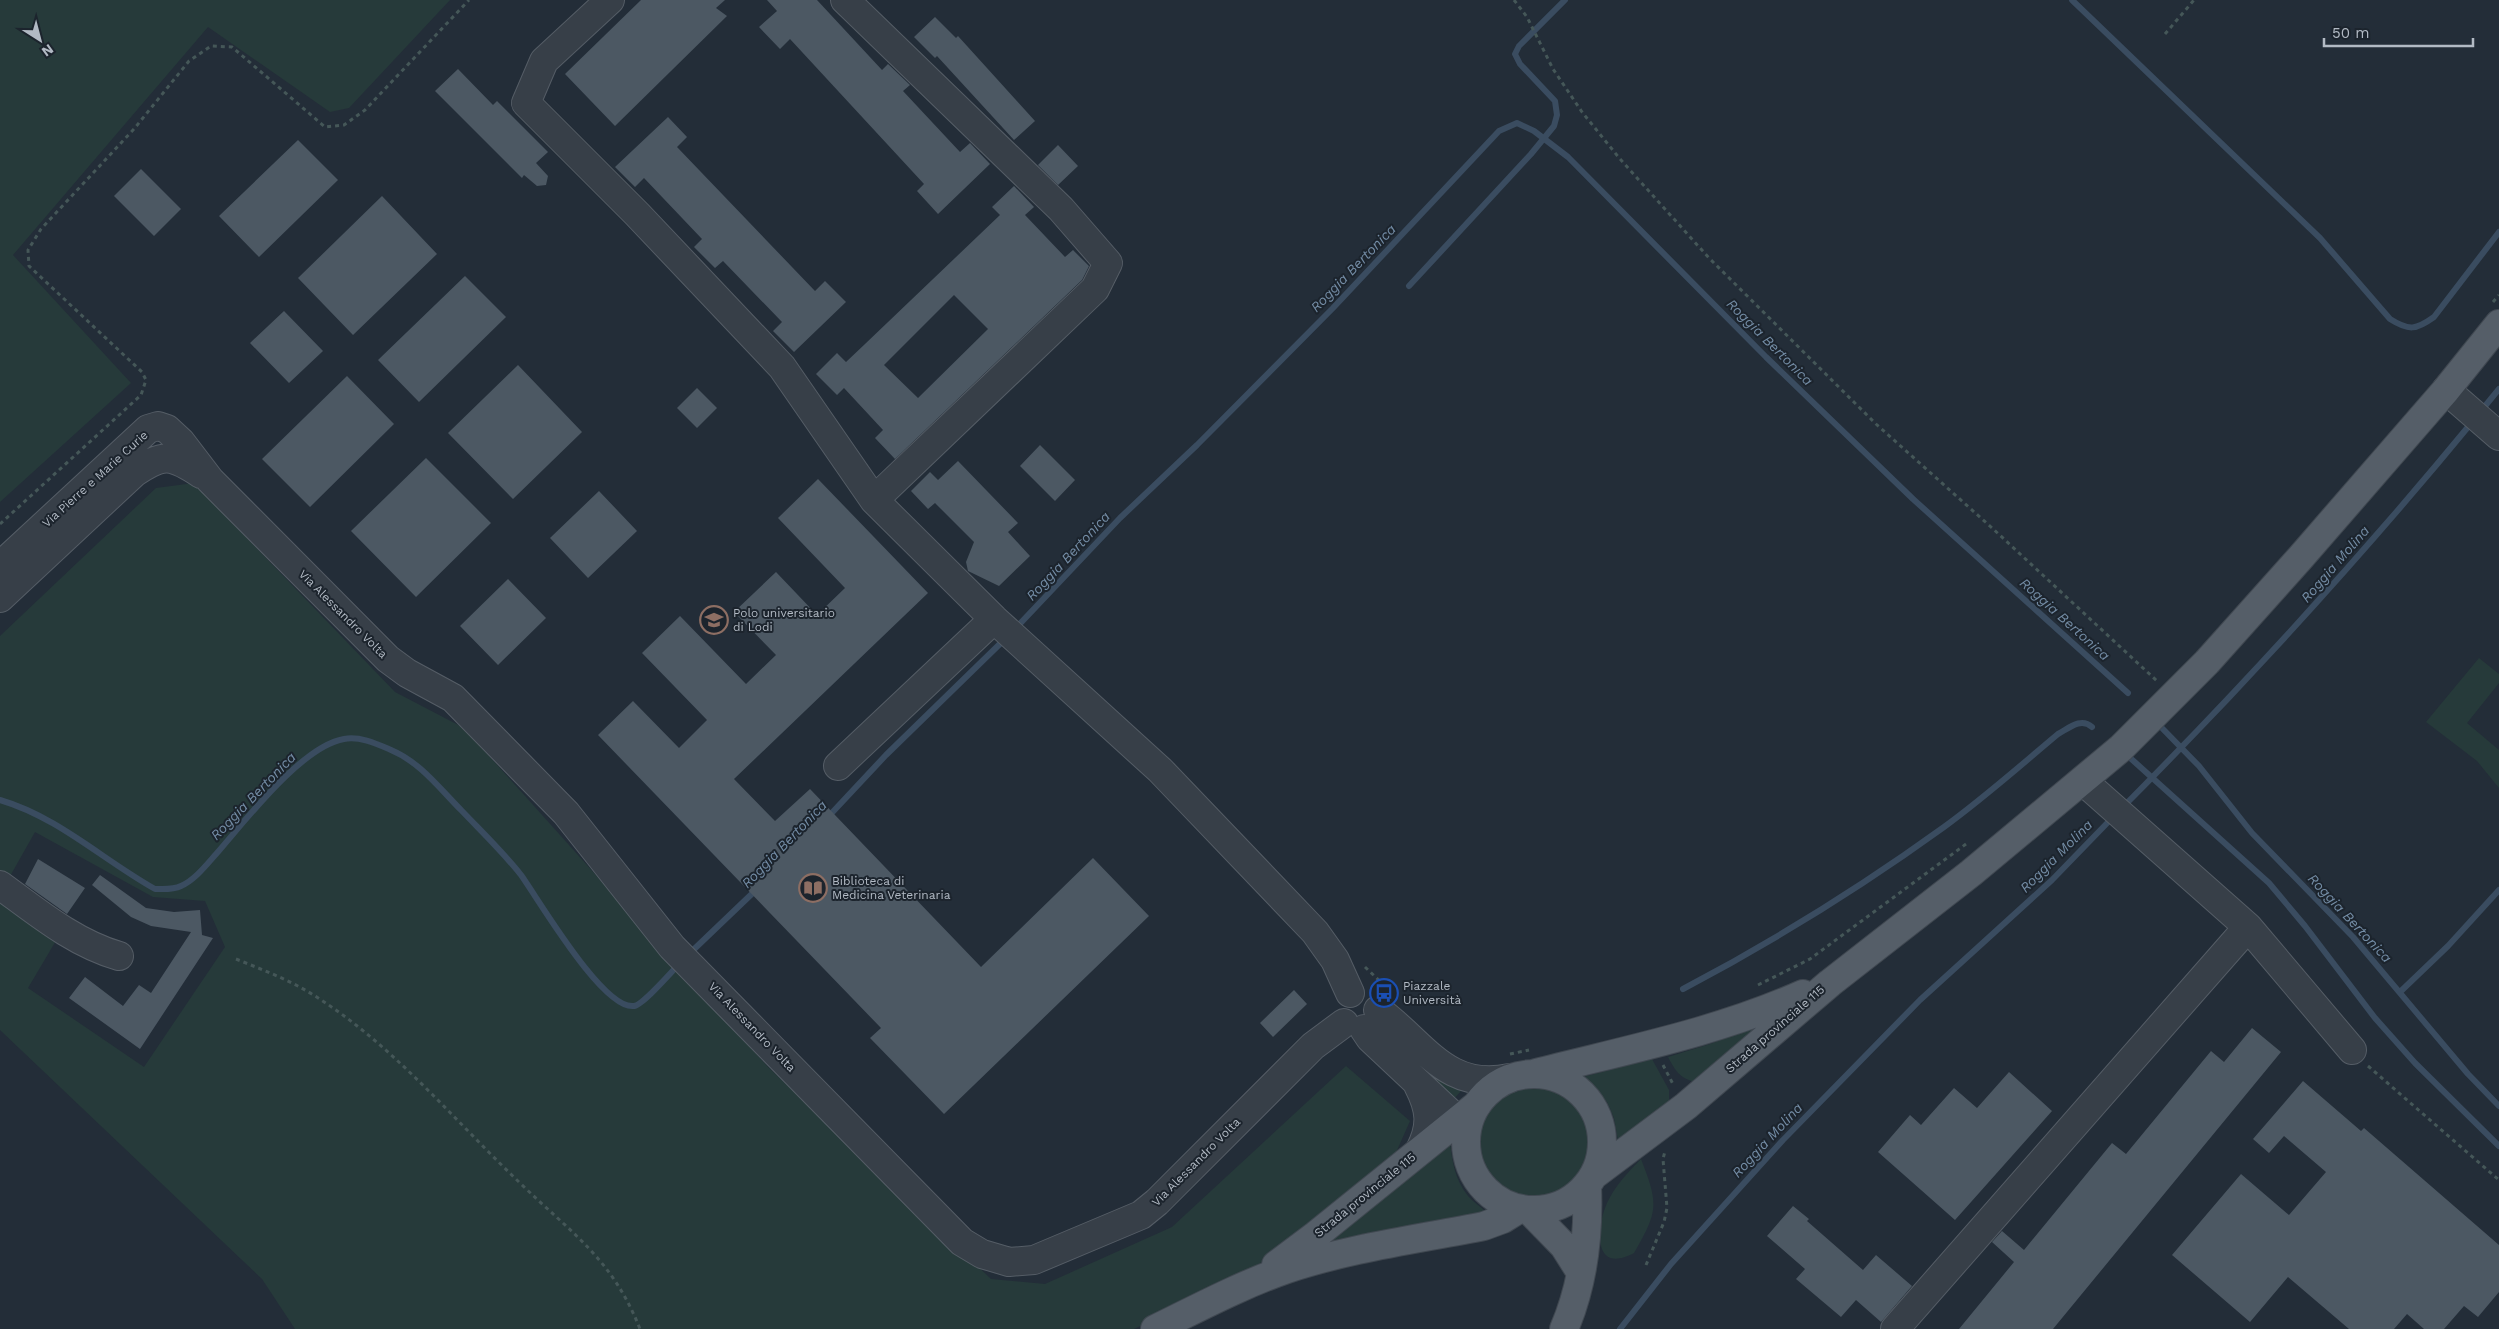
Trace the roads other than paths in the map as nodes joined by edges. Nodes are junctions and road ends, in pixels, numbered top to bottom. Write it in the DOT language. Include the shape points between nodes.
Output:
graph roads {
  1 [pos="610,0"];
  2 [pos="845,0"];
  3 [pos="2499,324"];
  4 [pos="2455,398"];
  5 [pos="2494,432"];
  6 [pos="210,480"];
  7 [pos="874,500"];
  8 [pos="0,566"];
  9 [pos="0,598"];
  10 [pos="1005,628"];
  11 [pos="838,766"];
  12 [pos="2083,781"];
  13 [pos="0,885"];
  14 [pos="2248,927"];
  15 [pos="119,956"];
  16 [pos="1830,983"];
  17 [pos="1362,1021"];
  18 [pos="2352,1050"];
  19 [pos="1515,1069"];
  20 [pos="1418,1085"];
  21 [pos="1467,1122"];
  22 [pos="1420,1150"];
  23 [pos="1590,1180"];
  24 [pos="1524,1210"];
  25 [pos="1580,1273"];
  26 [pos="1252,1282"];
  27 [pos="1155,1329"];
  28 [pos="1564,1329"];
  29 [pos="1895,1329"];
  1 -- 7 [label="street" via="544,61 526,103 782,367"];
  2 -- 7 [label="street" via="1061,209 1108,263 1095,289"];
  3 -- 4 [label="main road"];
  4 -- 5 [label="street"];
  4 -- 12 [label="main road" via="2301,557 2175,695"];
  6 -- 8 [label="street, Via Pierre e Marie Curie" via="167,429 158,426 148,429"];
  6 -- 9 [label="street, Via Pierre e Marie Curie" via="172,458 160,458 149,463 134,473"];
  6 -- 17 [label="street, Via Alessandro Volta" via="388,660 453,698 566,813 672,947 962,1242 982,1254 1009,1262 1034,1260 1141,1215 1313,1046"];
  7 -- 10 [label="street"];
  10 -- 11 [label="street"];
  10 -- 17 [label="street" via="1160,770 1315,932 1335,960 1350,993 1359,990 1373,996"];
  12 -- 14 [label="street"];
  12 -- 16 [label="main road"];
  13 -- 15 [label="street" via="56,926 100,950"];
  14 -- 18 [label="street"];
  14 -- 29 [label="street"];
  16 -- 19 [label="main road, Strada provinciale 115" via="1772,1008 1713,1028"];
  16 -- 23 [label="main road, Strada provinciale 115" via="1686,1106"];
  17 -- 19 [label="street" via="1467,1079 1481,1082"];
  17 -- 20 [label="street" via="1370,1038"];
  19 -- 21 [label="main road" via="1491,1089"];
  19 -- 23 [label="main road" via="1557,1078 1577,1089 1593,1107 1601,1129 1602,1152"];
  20 -- 21 [label="street"];
  20 -- 22 [label="street" via="1428,1109 1428,1133"];
  21 -- 22 [label="main road, Strada provinciale 115"];
  21 -- 24 [label="main road" via="1471,1169 1482,1187 1499,1201"];
  22 -- 26 [label="main road, Strada provinciale 115" via="1316,1235"];
  23 -- 24 [label="main road" via="1581,1192 1562,1204 1541,1210"];
  23 -- 25 [label="main road"];
  24 -- 25 [label="main road" via="1564,1246"];
  24 -- 26 [label="main road, Strada provinciale 115" via="1484,1226 1328,1257"];
  25 -- 28 [label="main road" via="1574,1307"];
  26 -- 27 [label="main road, Strada provinciale 115"];
}
